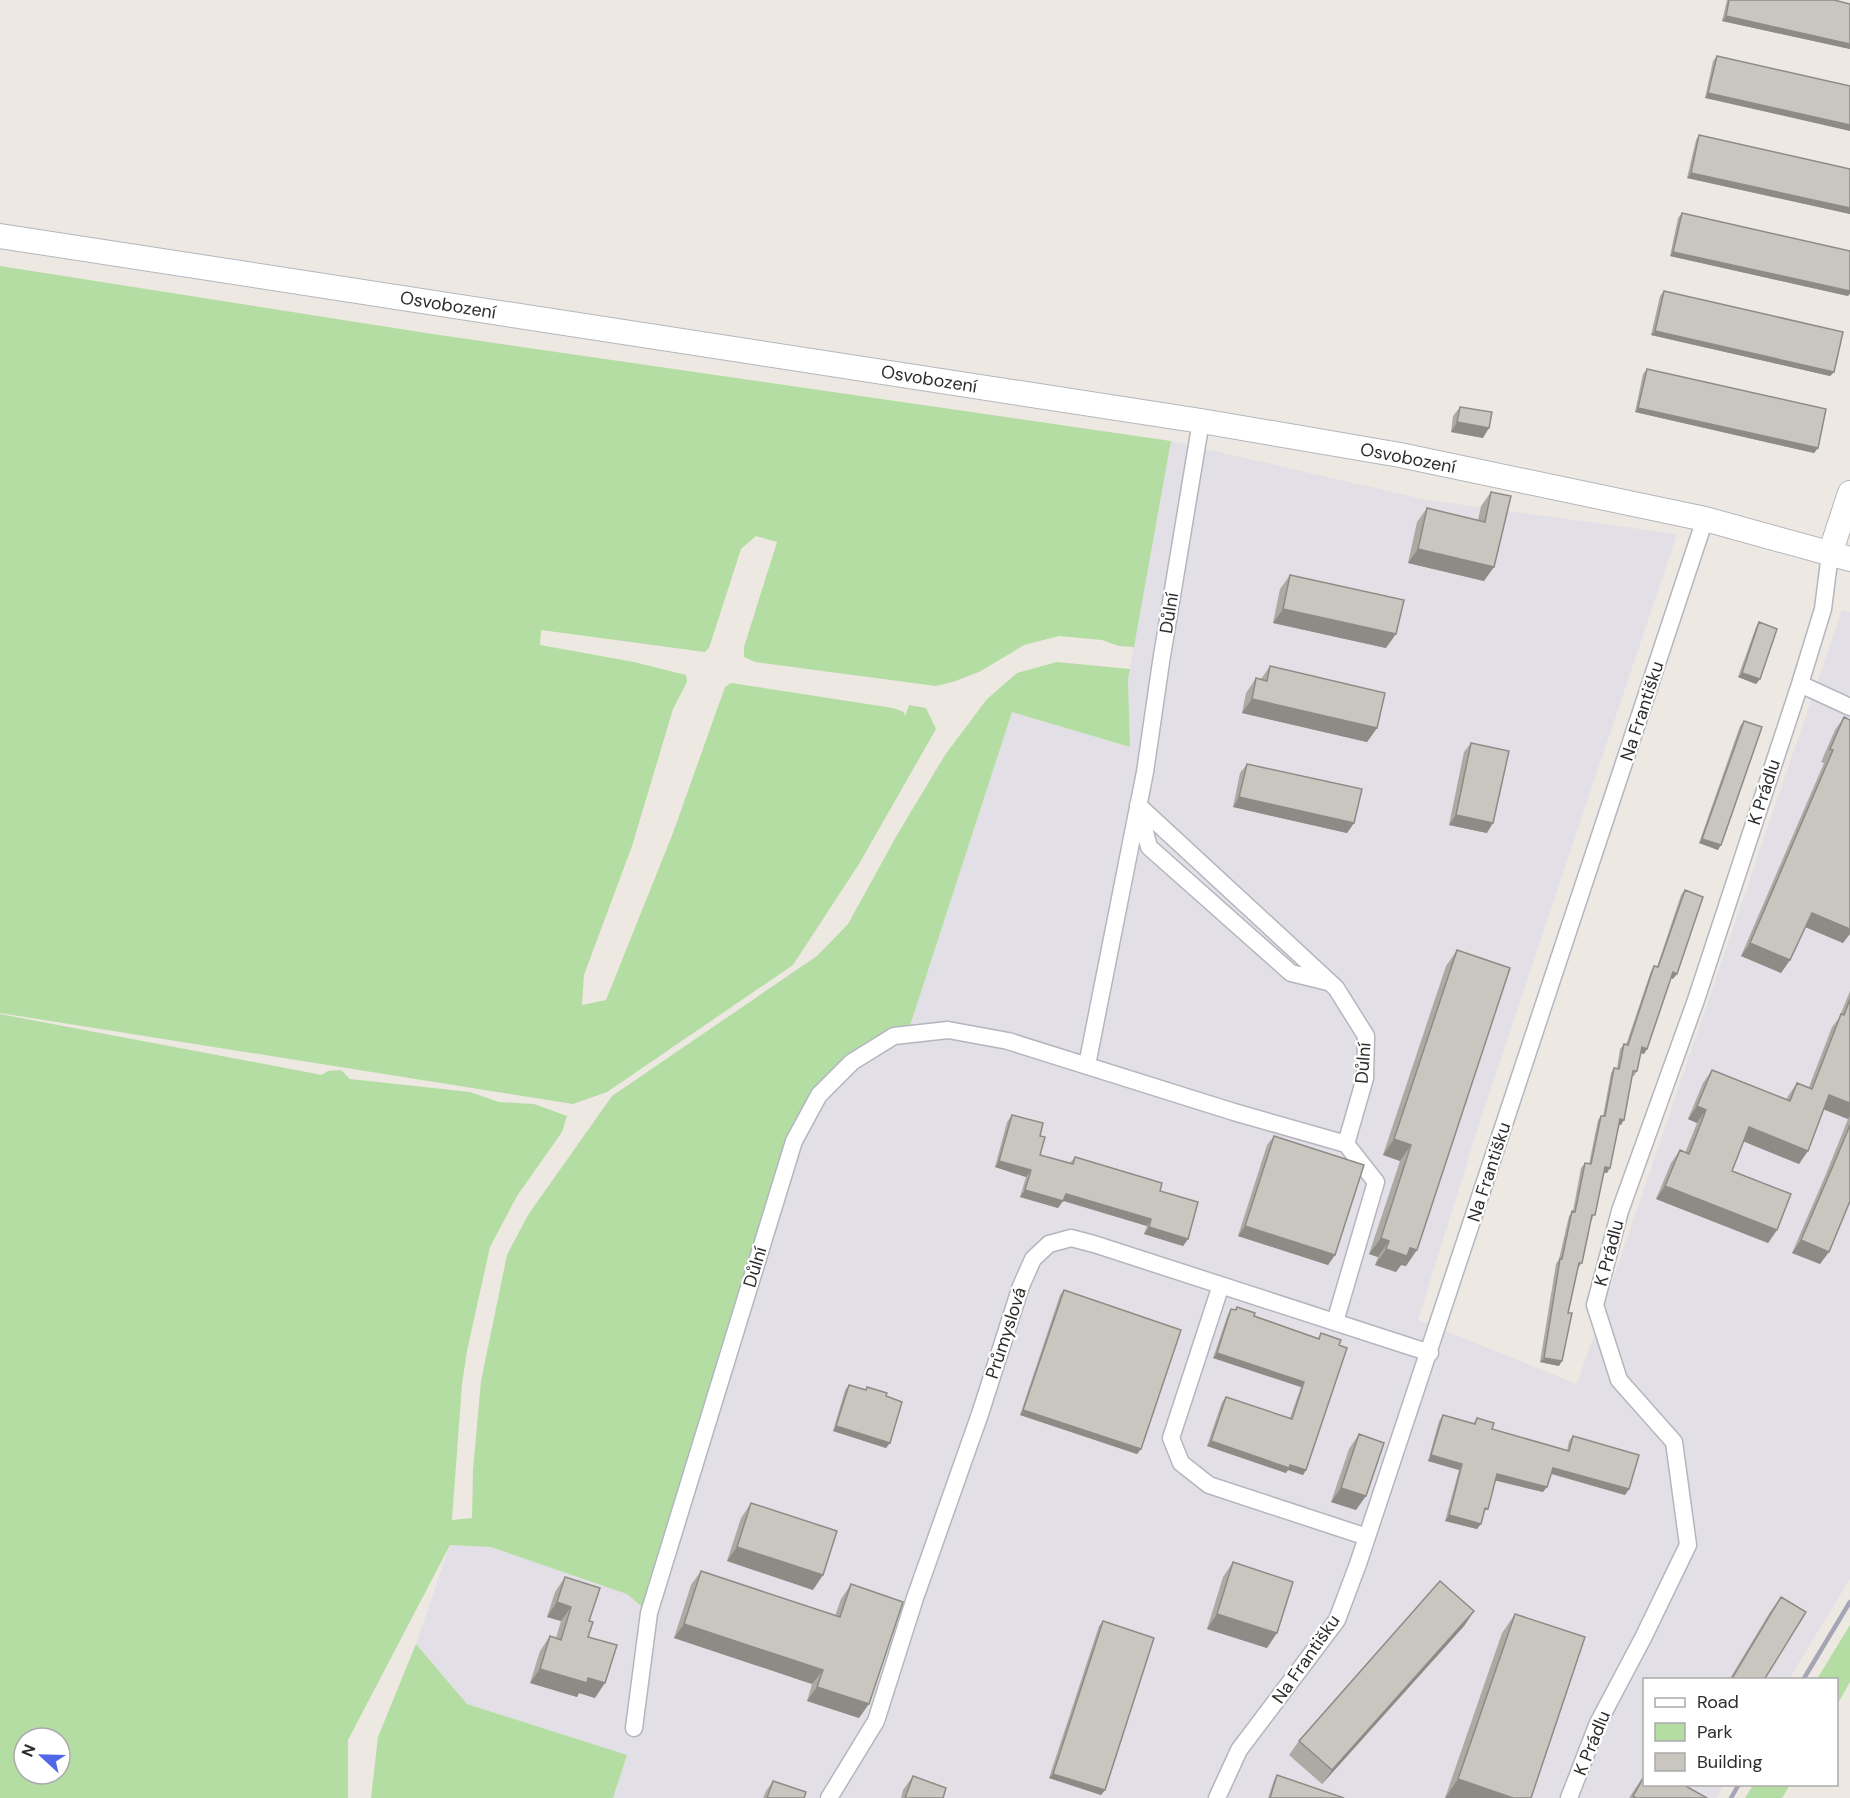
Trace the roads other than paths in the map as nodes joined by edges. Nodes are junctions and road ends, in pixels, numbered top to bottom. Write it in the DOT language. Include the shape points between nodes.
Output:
graph roads {
  1 [pos="0,236"];
  2 [pos="1201,421"];
  3 [pos="1850,493"];
  4 [pos="1705,519"];
  5 [pos="1840,556"];
  6 [pos="1800,684"];
  7 [pos="1850,707"];
  8 [pos="1138,805"];
  9 [pos="1331,983"];
  10 [pos="1087,1065"];
  11 [pos="1346,1144"];
  12 [pos="1221,1285"];
  13 [pos="1335,1322"];
  14 [pos="1430,1353"];
  15 [pos="1368,1537"];
  16 [pos="634,1728"];
  17 [pos="829,1798"];
  18 [pos="1217,1798"];
  19 [pos="1569,1798"];
  1 -- 2 [label="main road, Osvobození"];
  2 -- 4 [label="main road, Osvobození" via="1400,455"];
  2 -- 8 [label="street, Důlní"];
  3 -- 5 [label="main road"];
  4 -- 5 [label="main road, Osvobození"];
  4 -- 14 [label="street, Na Františku"];
  5 -- 6 [label="street, K Prádlu"];
  6 -- 7 [label="street"];
  6 -- 19 [label="street, K Prádlu" via="1696,1000 1620,1211 1595,1305 1619,1380 1674,1442 1688,1545 1598,1722"];
  8 -- 9 [label="street, Důlní"];
  8 -- 9 [label="street" via="1149,847 1291,974"];
  8 -- 10 [label="street, Důlní"];
  9 -- 11 [label="street, Důlní" via="1366,1036 1365,1078"];
  10 -- 11 [label="street, Důlní"];
  10 -- 16 [label="street, Důlní" via="1008,1041 948,1030 894,1036 852,1062 819,1095 794,1141 649,1613"];
  11 -- 13 [label="street" via="1376,1182"];
  12 -- 13 [label="street, Průmyslová"];
  12 -- 15 [label="street" via="1171,1438 1181,1463 1209,1485"];
  12 -- 17 [label="street, Průmyslová" via="1071,1238 1049,1244 1033,1259 876,1721"];
  13 -- 14 [label="street, Průmyslová"];
  14 -- 15 [label="street, Na Františku"];
  15 -- 18 [label="street, Na Františku" via="1337,1620 1239,1750"];
}
